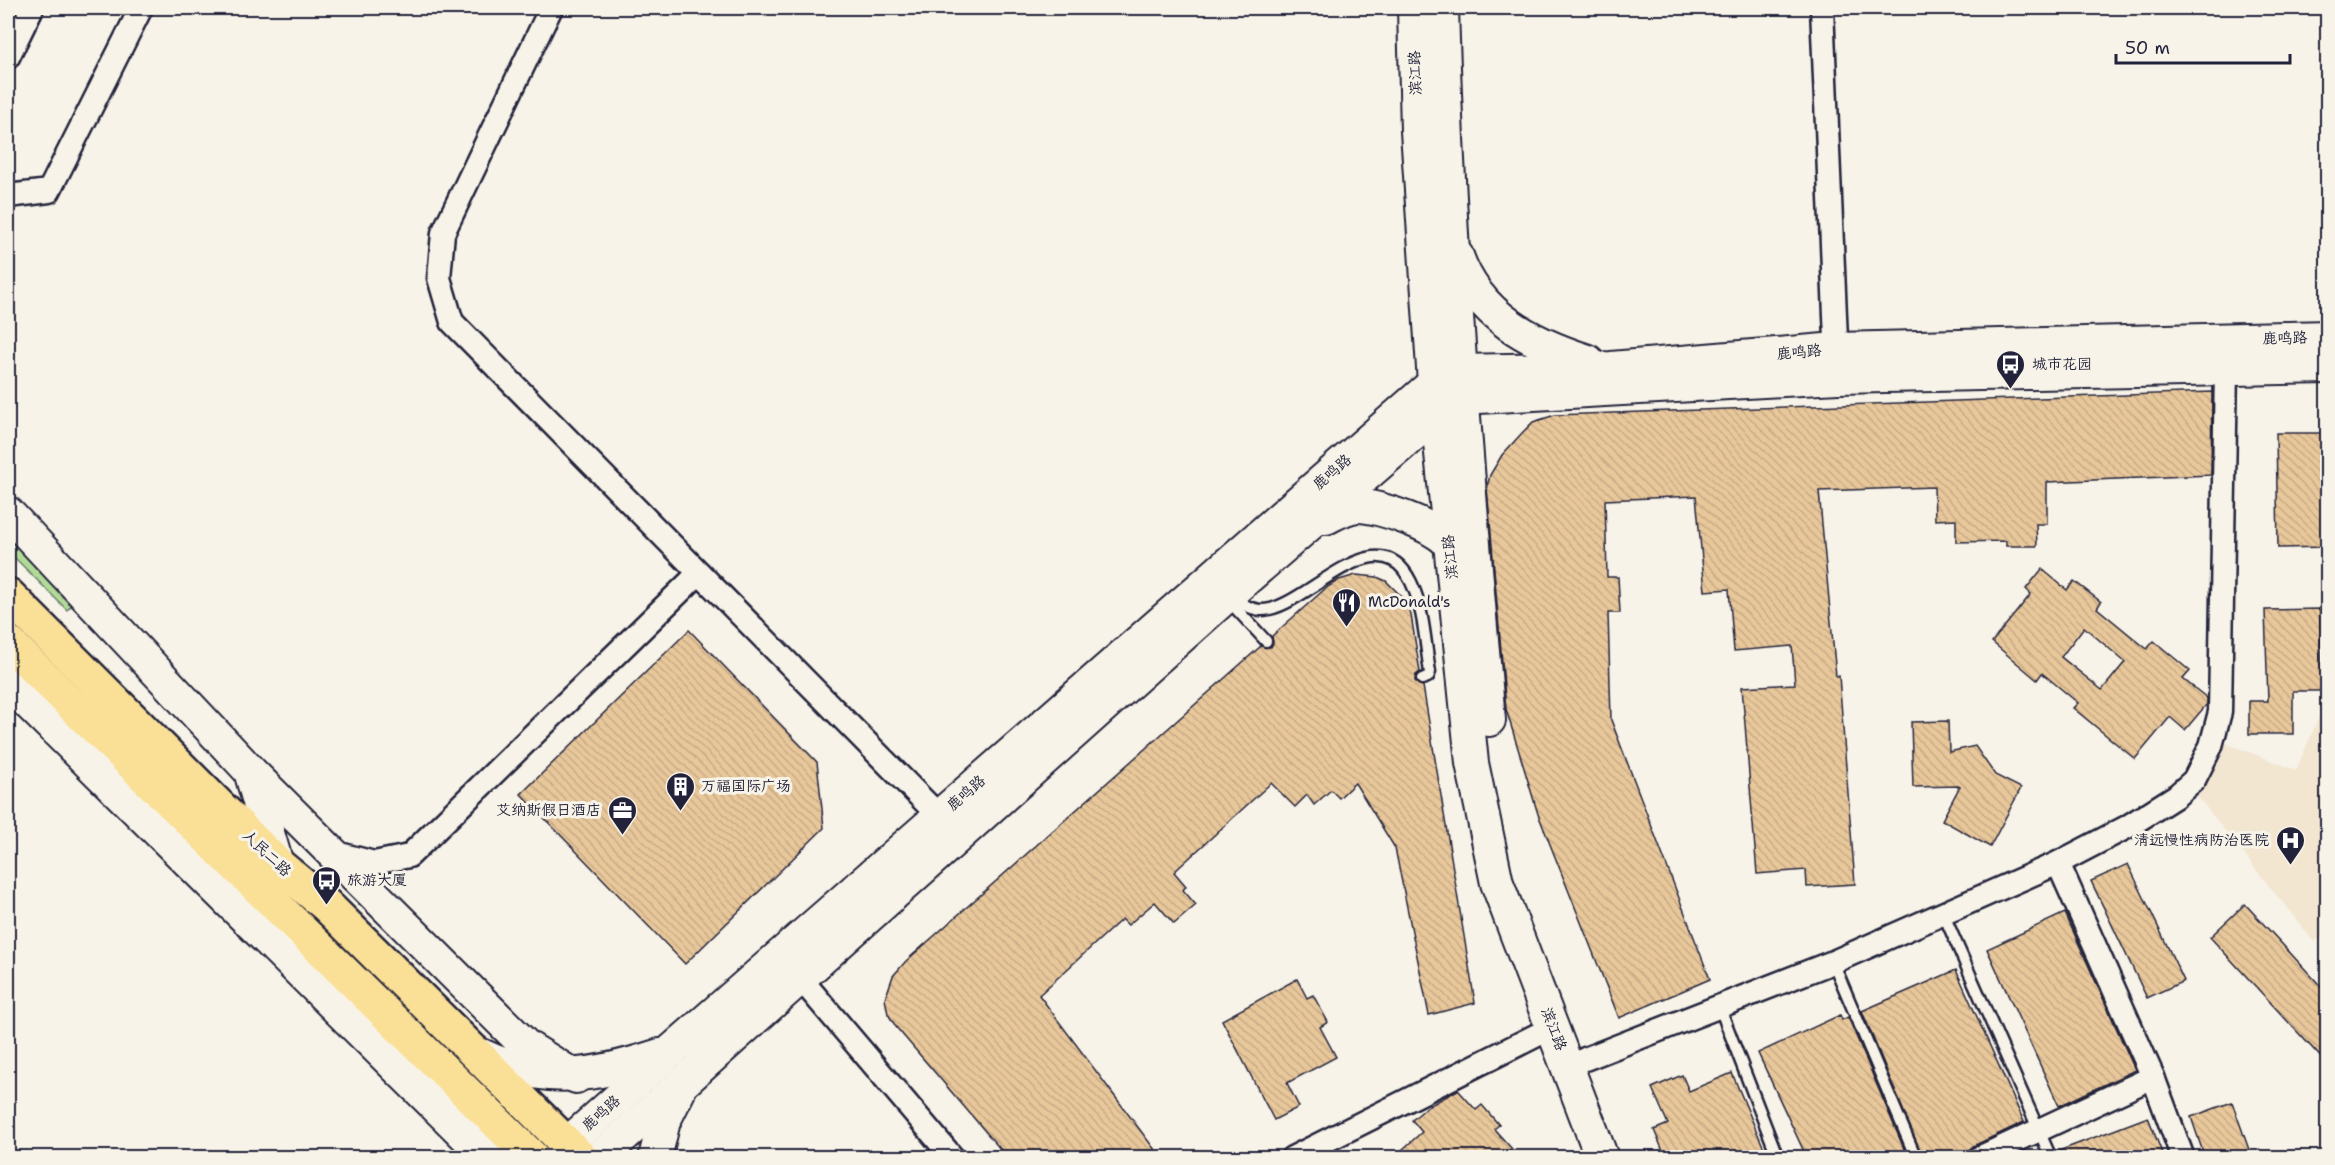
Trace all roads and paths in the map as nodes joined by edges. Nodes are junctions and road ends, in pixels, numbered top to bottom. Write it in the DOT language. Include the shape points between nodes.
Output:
graph roads {
  1 [pos="32,8"];
  2 [pos="141,8"];
  3 [pos="551,8"];
  4 [pos="1414,8"];
  5 [pos="1442,8"];
  6 [pos="1822,8"];
  7 [pos="8,57"];
  8 [pos="8,196"];
  9 [pos="1451,240"];
  10 [pos="2328,337"];
  11 [pos="1837,363"];
  12 [pos="2328,367"];
  13 [pos="1611,368"];
  14 [pos="2226,369"];
  15 [pos="1447,392"];
  16 [pos="8,513"];
  17 [pos="1302,532"];
  18 [pos="1448,543"];
  19 [pos="699,573"];
  20 [pos="8,595"];
  21 [pos="1228,595"];
  22 [pos="1266,641"];
  23 [pos="8,642"];
  24 [pos="1422,679"];
  25 [pos="8,683"];
  26 [pos="250,771"];
  27 [pos="939,816"];
  28 [pos="331,852"];
  29 [pos="2058,862"];
  30 [pos="277,864"];
  31 [pos="1943,913"];
  32 [pos="1833,962"];
  33 [pos="800,978"];
  34 [pos="1720,1008"];
  35 [pos="1553,1027"];
  36 [pos="471,1050"];
  37 [pos="1585,1059"];
  38 [pos="679,1064"];
  39 [pos="576,1077"];
  40 [pos="2153,1077"];
  41 [pos="2040,1130"];
  42 [pos="570,1153"];
  43 [pos="655,1157"];
  44 [pos="488,1158"];
  45 [pos="533,1158"];
  46 [pos="599,1158"];
  47 [pos="953,1158"];
  48 [pos="1292,1158"];
  49 [pos="1602,1158"];
  50 [pos="1623,1158"];
  51 [pos="1778,1158"];
  52 [pos="1916,1158"];
  53 [pos="1978,1158"];
  54 [pos="2051,1158"];
  55 [pos="2183,1158"];
  1 -- 7 [label="street"];
  2 -- 8 [label="street" via="49,191"];
  3 -- 19 [label="street" via="443,233 440,278 452,322"];
  4 -- 15 [label="street, 滨江路" via="1417,131"];
  5 -- 9 [label="street, 滨江路"];
  6 -- 11 [label="street"];
  9 -- 13 [label="street" via="1471,287 1506,323 1557,351"];
  9 -- 15 [label="street, 滨江路"];
  10 -- 11 [label="street, 鹿鸣路"];
  11 -- 13 [label="street, 鹿鸣路"];
  11 -- 14 [label="street, 鹿鸣路"];
  11 -- 15 [label="street, 鹿鸣路"];
  12 -- 14 [label="street, 鹿鸣路"];
  13 -- 15 [label="street, 鹿鸣路"];
  14 -- 29 [label="street" via="2222,690 2211,746 2194,780 2176,796 2127,827"];
  15 -- 17 [label="street, 鹿鸣路"];
  15 -- 18 [label="street, 滨江路"];
  15 -- 27 [label="street, 鹿鸣路"];
  15 -- 37 [label="street, 滨江路" via="1501,819 1517,878"];
  16 -- 26 [label="street"];
  17 -- 18 [label="street" via="1344,509 1363,506 1433,529"];
  17 -- 21 [label="street, 鹿鸣路"];
  18 -- 35 [label="street, 滨江路" via="1472,763 1484,829 1497,883"];
  19 -- 27 [label="street"];
  19 -- 28 [label="street" via="410,856 374,863"];
  20 -- 30 [label="main road, 人民二路"];
  21 -- 22 [label="lane"];
  21 -- 24 [label="lane" via="1247,607 1268,610 1338,570 1377,556 1388,558 1407,575 1419,604 1430,672"];
  21 -- 33 [label="street, 鹿鸣路"];
  23 -- 45 [label="main road, 人民二路"];
  25 -- 44 [label="street"];
  26 -- 28 [label="street"];
  26 -- 30 [label="street"];
  27 -- 38 [label="street, 鹿鸣路"];
  28 -- 39 [label="street" via="526,1046"];
  29 -- 31 [label="street"];
  29 -- 40 [label="street"];
  30 -- 36 [label="main road, 人民二路" via="326,905"];
  31 -- 32 [label="street"];
  31 -- 41 [label="lane"];
  32 -- 34 [label="street"];
  32 -- 52 [label="lane"];
  33 -- 38 [label="street, 鹿鸣路"];
  33 -- 47 [label="street"];
  34 -- 37 [label="street"];
  34 -- 51 [label="lane"];
  35 -- 48 [label="street"];
  35 -- 49 [label="street, 滨江路"];
  36 -- 39 [label="street" via="516,1070"];
  36 -- 42 [label="main road, 人民二路"];
  37 -- 50 [label="street, 滨江路"];
  38 -- 39 [label="street" via="620,1068"];
  38 -- 42 [label="street, 鹿鸣路"];
  38 -- 43 [label="street"];
  38 -- 46 [label="street, 鹿鸣路"];
  40 -- 41 [label="street"];
  40 -- 55 [label="street"];
  41 -- 53 [label="street"];
  41 -- 54 [label="lane"];
}
